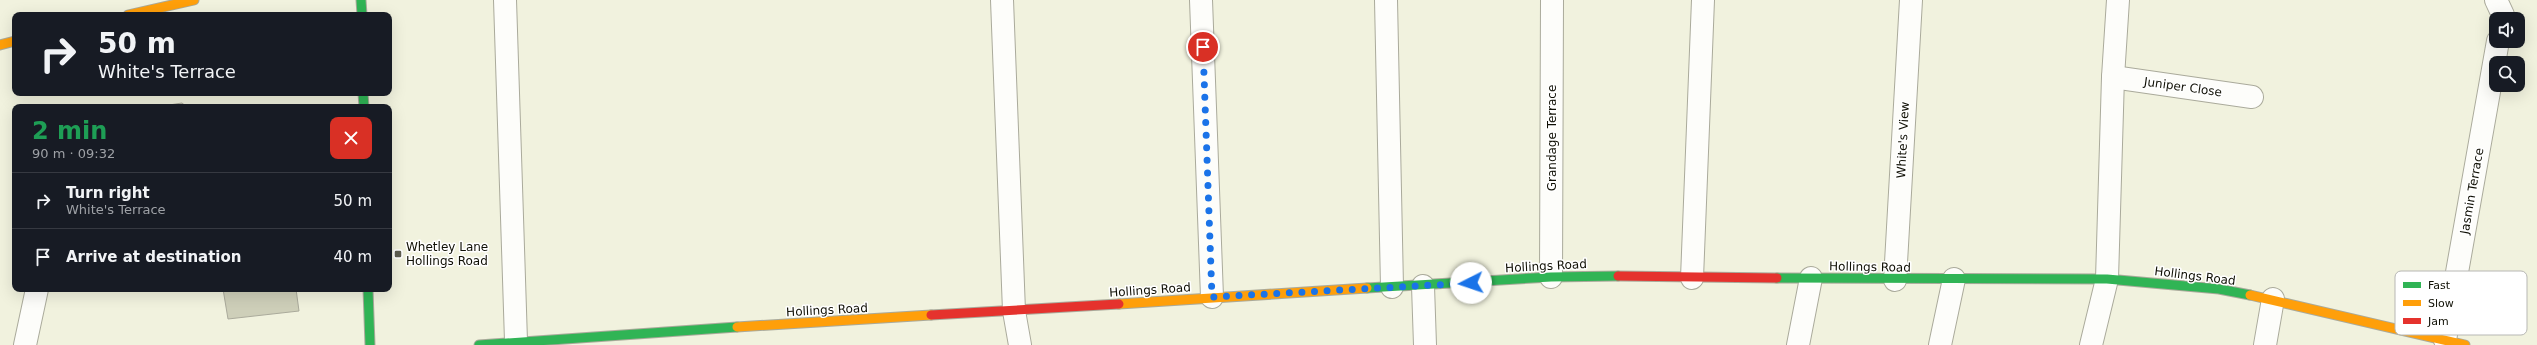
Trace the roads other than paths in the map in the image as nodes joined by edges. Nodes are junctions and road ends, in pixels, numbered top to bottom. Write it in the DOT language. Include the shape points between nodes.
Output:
graph roads {
  1 [pos="194,0"];
  2 [pos="361,0"];
  3 [pos="505,0"];
  4 [pos="1002,0"];
  5 [pos="1201,0"];
  6 [pos="1386,0"];
  7 [pos="1552,0"];
  8 [pos="1703,0"];
  9 [pos="1911,0"];
  10 [pos="2118,0"];
  11 [pos="2496,0"];
  12 [pos="141,12"];
  13 [pos="362,12"];
  14 [pos="2502,12"];
  15 [pos="12,42"];
  16 [pos="0,45"];
  17 [pos="2497,48"];
  18 [pos="2113,77"];
  19 [pos="2252,97"];
  20 [pos="2465,271"];
  21 [pos="1551,277"];
  22 [pos="1692,278"];
  23 [pos="1811,278"];
  24 [pos="2107,278"];
  25 [pos="1954,279"];
  26 [pos="1895,280"];
  27 [pos="1423,286"];
  28 [pos="1392,287"];
  29 [pos="35,292"];
  30 [pos="368,292"];
  31 [pos="1212,297"];
  32 [pos="2273,300"];
  33 [pos="1014,311"];
  34 [pos="2395,329"];
  35 [pos="2421,335"];
  36 [pos="516,341"];
  37 [pos="2455,343"];
  38 [pos="25,345"];
  39 [pos="370,345"];
  40 [pos="479,345"];
  41 [pos="1020,345"];
  42 [pos="1425,345"];
  43 [pos="1798,345"];
  44 [pos="1940,345"];
  45 [pos="2091,345"];
  46 [pos="2265,345"];
  1 -- 12 [label="street"];
  2 -- 13 [label="street"];
  3 -- 36 [label="street"];
  4 -- 33 [label="street"];
  5 -- 31 [label="street"];
  6 -- 28 [label="street"];
  7 -- 21 [label="street, Grandage Terrace"];
  8 -- 22 [label="street"];
  9 -- 26 [label="street, White's View"];
  10 -- 18 [label="street"];
  11 -- 14 [label="street"];
  15 -- 16 [label="street"];
  17 -- 20 [label="street, Jasmin Terrace"];
  18 -- 19 [label="street, Juniper Close"];
  18 -- 24 [label="street"];
  21 -- 22 [label="street, Hollings Road"];
  21 -- 27 [label="street, Hollings Road"];
  22 -- 23 [label="street, Hollings Road"];
  23 -- 26 [label="street, Hollings Road"];
  23 -- 43 [label="street"];
  24 -- 25 [label="street, Hollings Road"];
  24 -- 32 [label="street, Hollings Road" via="2219,289"];
  24 -- 45 [label="street"];
  25 -- 26 [label="street, Hollings Road"];
  25 -- 44 [label="street"];
  27 -- 28 [label="street, Hollings Road"];
  27 -- 42 [label="street"];
  28 -- 31 [label="street, Hollings Road"];
  29 -- 38 [label="street"];
  30 -- 39 [label="street"];
  31 -- 33 [label="street, Hollings Road"];
  32 -- 34 [label="street, Hollings Road"];
  32 -- 46 [label="street"];
  33 -- 36 [label="street, Hollings Road"];
  33 -- 41 [label="street"];
  35 -- 37 [label="street, Hollings Road"];
  36 -- 40 [label="street, Hollings Road"];
}
